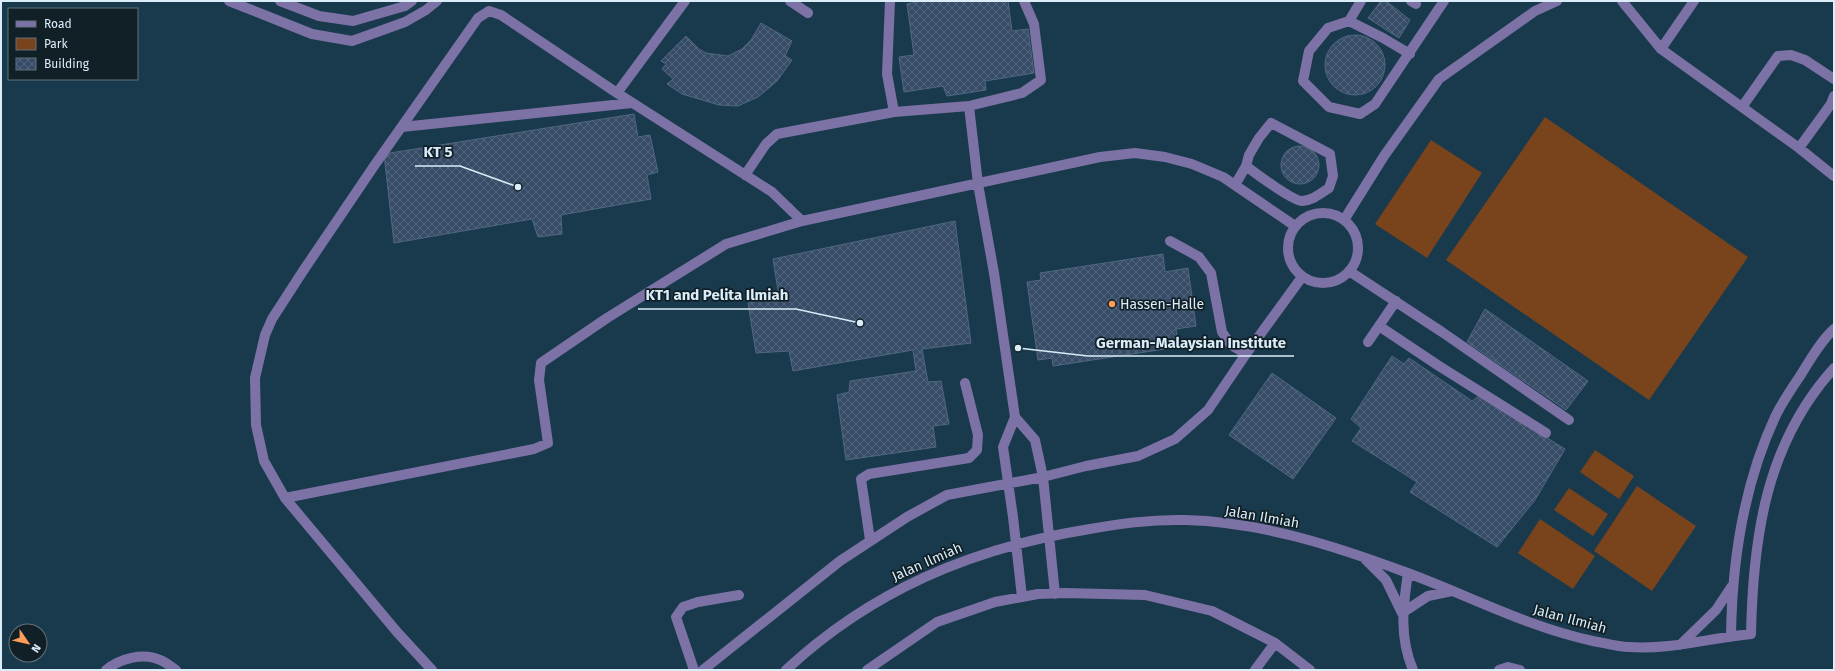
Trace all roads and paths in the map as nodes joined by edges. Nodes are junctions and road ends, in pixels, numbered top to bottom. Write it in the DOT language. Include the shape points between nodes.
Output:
graph roads {
  1 [pos="229,1"];
  2 [pos="280,1"];
  3 [pos="412,1"];
  4 [pos="437,1"];
  5 [pos="685,1"];
  6 [pos="790,1"];
  7 [pos="890,1"];
  8 [pos="1024,1"];
  9 [pos="1361,1"];
  10 [pos="1444,1"];
  11 [pos="1557,1"];
  12 [pos="1622,1"];
  13 [pos="1694,1"];
  14 [pos="808,13"];
  15 [pos="1349,20"];
  16 [pos="1661,49"];
  17 [pos="1410,54"];
  18 [pos="1834,79"];
  19 [pos="617,93"];
  20 [pos="1834,96"];
  21 [pos="632,104"];
  22 [pos="969,106"];
  23 [pos="1742,107"];
  24 [pos="894,112"];
  25 [pos="402,127"];
  26 [pos="1799,148"];
  27 [pos="1246,166"];
  28 [pos="745,175"];
  29 [pos="1834,176"];
  30 [pos="978,184"];
  31 [pos="1235,185"];
  32 [pos="1344,220"];
  33 [pos="802,221"];
  34 [pos="1296,226"];
  35 [pos="1170,241"];
  36 [pos="1349,271"];
  37 [pos="1302,277"];
  38 [pos="1396,301"];
  39 [pos="1379,326"];
  40 [pos="1834,330"];
  41 [pos="1368,342"];
  42 [pos="1246,354"];
  43 [pos="1834,368"];
  44 [pos="965,383"];
  45 [pos="1014,417"];
  46 [pos="1569,420"];
  47 [pos="1546,433"];
  48 [pos="1043,478"];
  49 [pos="1008,484"];
  50 [pos="285,498"];
  51 [pos="1049,536"];
  52 [pos="870,540"];
  53 [pos="1015,544"];
  54 [pos="1362,556"];
  55 [pos="1408,573"];
  56 [pos="1732,586"];
  57 [pos="1452,591"];
  58 [pos="1055,594"];
  59 [pos="739,595"];
  60 [pos="1022,597"];
  61 [pos="1402,613"];
  62 [pos="1731,636"];
  63 [pos="1275,643"];
  64 [pos="1680,645"];
  65 [pos="106,670"];
  66 [pos="176,670"];
  67 [pos="432,670"];
  68 [pos="694,670"];
  69 [pos="703,670"];
  70 [pos="786,670"];
  71 [pos="867,670"];
  72 [pos="1255,670"];
  73 [pos="1310,670"];
  74 [pos="1413,670"];
  75 [pos="1499,670"];
  76 [pos="1520,670"];
  1 -- 4 [label="street" via="312,34 352,41 405,22"];
  2 -- 3 [label="street" via="319,16 353,21 404,6"];
  5 -- 19 [label="street"];
  6 -- 14 [label="street"];
  7 -- 24 [label="street" via="887,74"];
  8 -- 22 [label="street" via="1034,24 1041,80 1022,93"];
  9 -- 15 [label="street"];
  10 -- 17 [label="street"];
  11 -- 32 [label="street" via="1535,11 1439,79 1384,156"];
  12 -- 16 [label="street"];
  13 -- 16 [label="street"];
  15 -- 17 [label="street"];
  15 -- 17 [label="street" via="1328,28 1309,51 1303,81 1329,107 1360,114 1375,104"];
  16 -- 23 [label="street"];
  18 -- 23 [label="street" via="1805,60 1791,55 1778,56"];
  19 -- 21 [label="street"];
  19 -- 25 [label="street" via="501,15 488,11 478,18"];
  20 -- 26 [label="street"];
  21 -- 25 [label="street"];
  21 -- 28 [label="street"];
  22 -- 24 [label="street"];
  22 -- 30 [label="street"];
  23 -- 26 [label="street"];
  24 -- 28 [label="street" via="777,134 766,144"];
  25 -- 50 [label="street" via="303,271 272,319 265,335 255,378 256,425 264,461"];
  26 -- 29 [label="street"];
  27 -- 27 [label="street" via="1259,138 1272,122 1330,154 1333,176 1330,188 1313,199 1299,201"];
  27 -- 31 [label="street"];
  28 -- 33 [label="street" via="772,192"];
  30 -- 31 [label="street" via="1100,157 1135,153 1192,164"];
  30 -- 33 [label="street"];
  30 -- 45 [label="street" via="994,273"];
  31 -- 34 [label="street"];
  32 -- 34 [label="street" via="1335,215 1313,214"];
  32 -- 36 [label="street" via="1354,234 1358,250"];
  33 -- 50 [label="street" via="726,244 607,318 541,364 539,380 548,443 534,449"];
  34 -- 37 [label="street" via="1290,236 1289,259"];
  35 -- 42 [label="street" via="1199,257 1211,273 1222,332 1231,345"];
  36 -- 37 [label="street" via="1339,280 1327,283 1314,282"];
  36 -- 38 [label="street"];
  37 -- 42 [label="street"];
  38 -- 39 [label="street"];
  38 -- 46 [label="street"];
  39 -- 41 [label="street"];
  39 -- 47 [label="street"];
  40 -- 56 [label="street" via="1827,335 1802,371 1774,422 1747,497"];
  42 -- 48 [label="street" via="1208,410 1175,439 1138,456"];
  43 -- 62 [label="street, Jalan Ilmiah" via="1808,402 1772,476 1756,552 1751,634"];
  44 -- 52 [label="street" via="978,436 977,450 969,458 869,474 861,480"];
  45 -- 48 [label="street" via="1035,440"];
  45 -- 49 [label="street" via="1003,447"];
  48 -- 49 [label="street"];
  48 -- 51 [label="street"];
  49 -- 52 [label="street" via="947,495"];
  49 -- 53 [label="street"];
  50 -- 67 [label="street"];
  51 -- 53 [label="street, Jalan Ilmiah"];
  51 -- 54 [label="street, Jalan Ilmiah" via="1136,521 1186,520 1259,528"];
  51 -- 58 [label="street"];
  52 -- 69 [label="street"];
  53 -- 60 [label="street"];
  53 -- 70 [label="street, Jalan Ilmiah" via="942,569 877,601 822,638"];
  54 -- 55 [label="street, Jalan Ilmiah"];
  54 -- 61 [label="street" via="1386,580"];
  55 -- 57 [label="street, Jalan Ilmiah"];
  55 -- 61 [label="street"];
  56 -- 62 [label="street"];
  56 -- 64 [label="street" via="1716,610"];
  57 -- 61 [label="street" via="1428,596"];
  57 -- 64 [label="street, Jalan Ilmiah" via="1569,636 1627,647"];
  58 -- 60 [label="street"];
  58 -- 63 [label="street" via="1145,595 1212,611"];
  59 -- 68 [label="street" via="683,607 676,617"];
  60 -- 71 [label="street" via="995,602 937,622"];
  61 -- 74 [label="street" via="1405,640"];
  62 -- 64 [label="street, Jalan Ilmiah"];
  63 -- 72 [label="street"];
  63 -- 73 [label="street"];
  65 -- 66 [label="street" via="127,659 143,657 159,659"];
  75 -- 76 [label="street" via="1508,667"];
}
